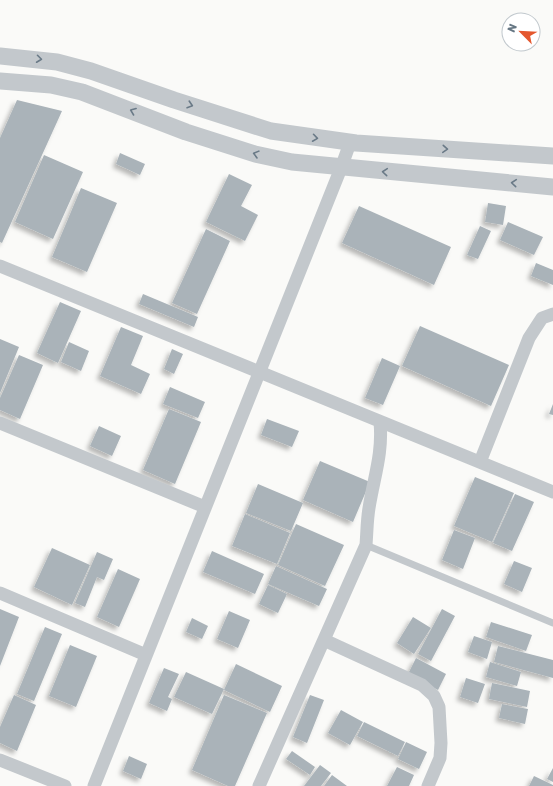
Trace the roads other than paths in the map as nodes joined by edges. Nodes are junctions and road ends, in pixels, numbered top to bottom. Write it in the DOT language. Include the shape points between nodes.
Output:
graph roads {
  1 [pos="0,56"];
  2 [pos="0,81"];
  3 [pos="350,143"];
  4 [pos="553,156"];
  5 [pos="341,168"];
  6 [pos="553,187"];
  7 [pos="0,266"];
  8 [pos="553,314"];
  9 [pos="259,373"];
  10 [pos="380,422"];
  11 [pos="0,423"];
  12 [pos="480,462"];
  13 [pos="553,492"];
  14 [pos="206,507"];
  15 [pos="366,545"];
  16 [pos="0,593"];
  17 [pos="553,623"];
  18 [pos="324,640"];
  19 [pos="146,655"];
  20 [pos="0,760"];
  21 [pos="65,786"];
  22 [pos="94,786"];
  23 [pos="259,786"];
  24 [pos="428,786"];
  1 -- 3 [label="street, one-way" via="57,62 271,131"];
  5 -- 2 [label="street, one-way" via="255,154 186,132 82,92 51,85"];
  3 -- 4 [label="street, one-way"];
  3 -- 5 [label="street"];
  6 -- 5 [label="street, one-way"];
  5 -- 9 [label="street"];
  7 -- 9 [label="street"];
  8 -- 12 [label="street" via="542,318 529,338"];
  9 -- 10 [label="street"];
  9 -- 14 [label="street"];
  10 -- 12 [label="street"];
  10 -- 15 [label="street" via="381,452 369,508"];
  11 -- 14 [label="street"];
  12 -- 13 [label="street"];
  14 -- 19 [label="street"];
  15 -- 17 [label="lane"];
  15 -- 18 [label="street"];
  16 -- 19 [label="street"];
  18 -- 23 [label="street"];
  18 -- 24 [label="street" via="422,685 434,696 439,707 442,743 440,758"];
  19 -- 22 [label="street"];
  20 -- 21 [label="street"];
}
